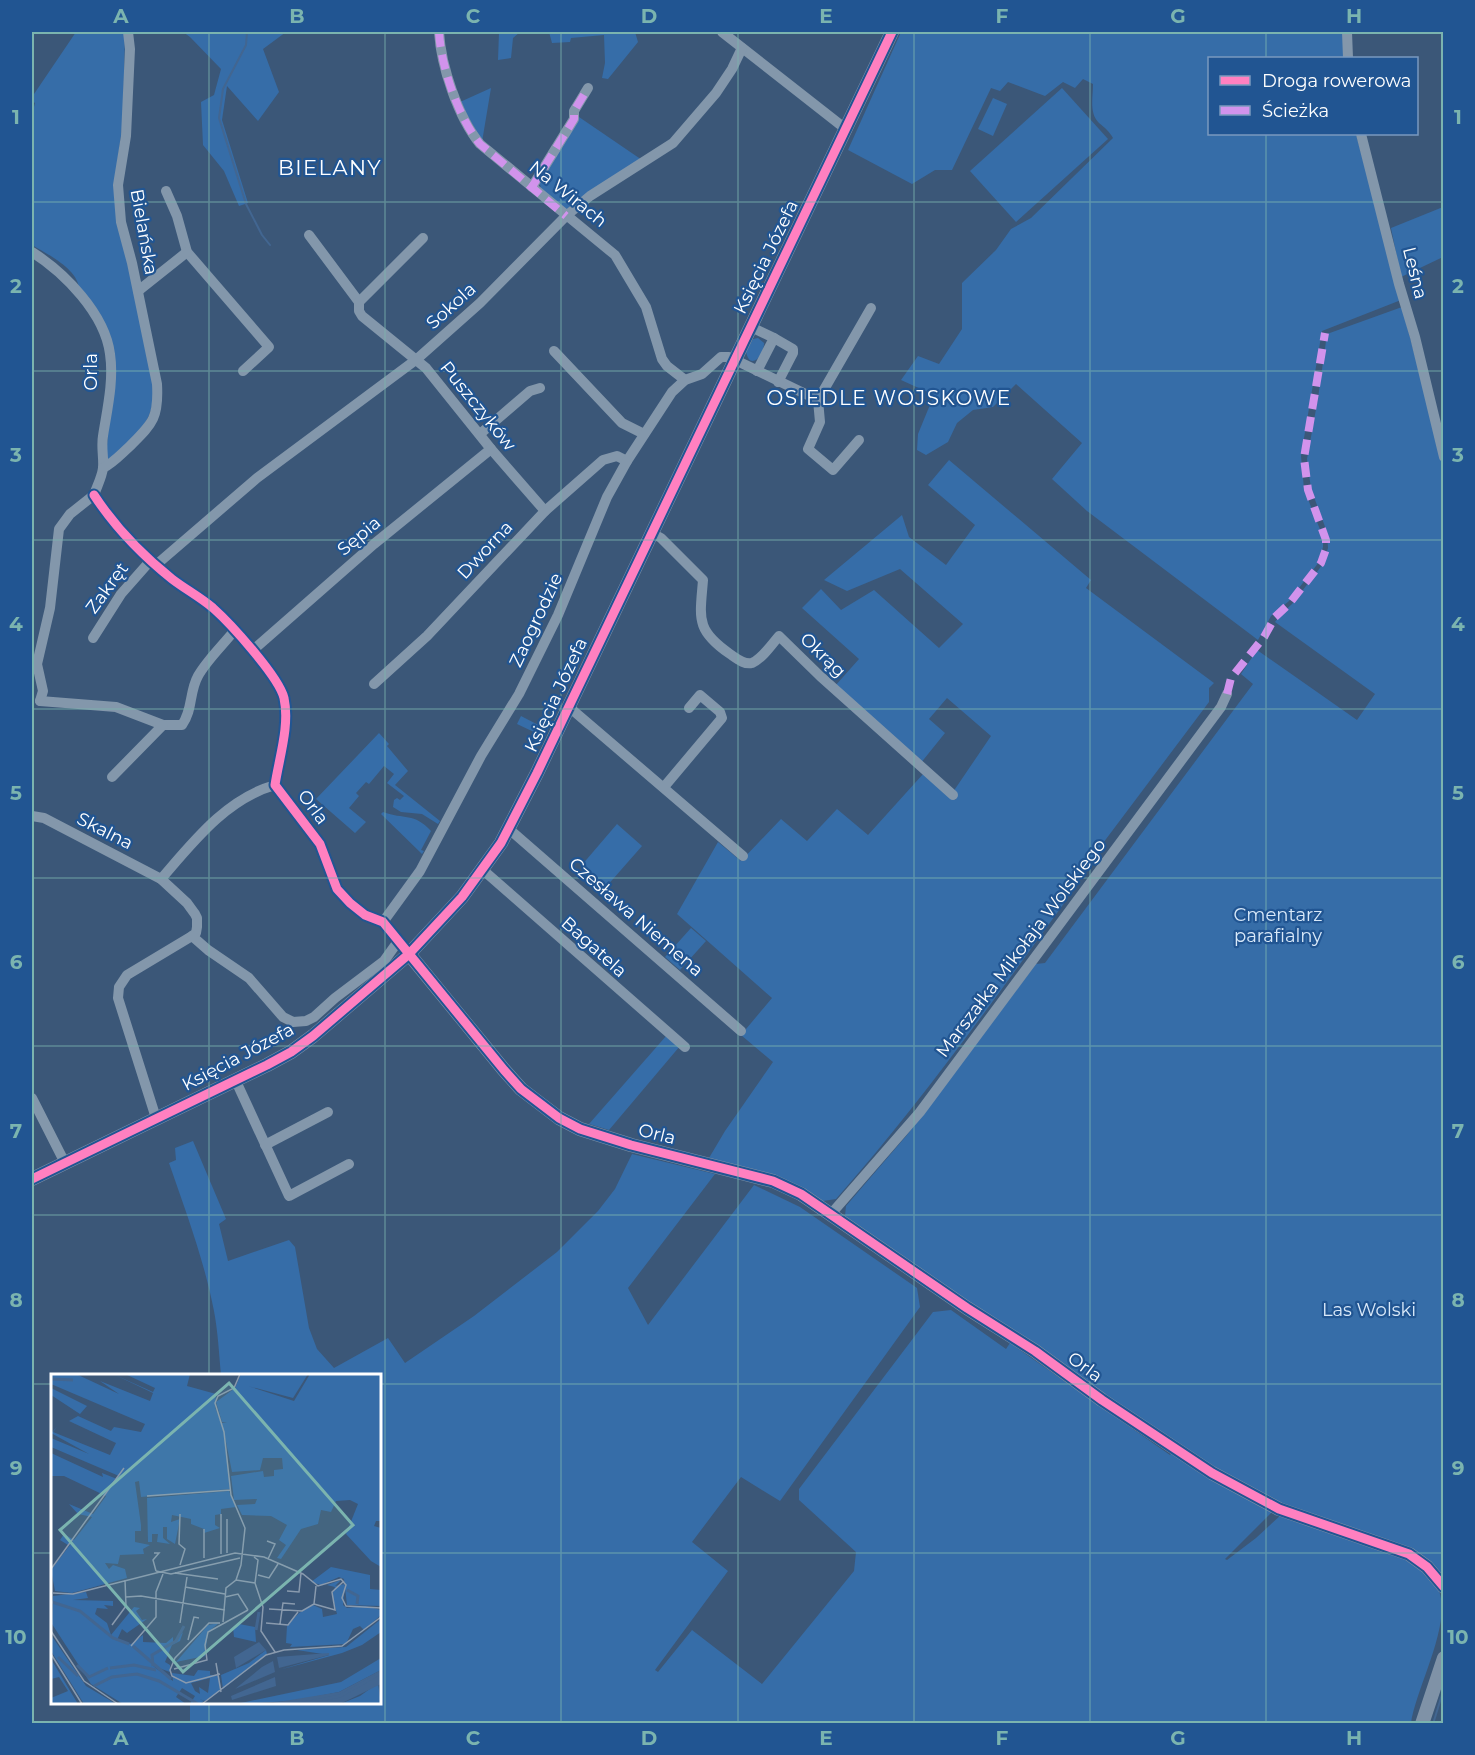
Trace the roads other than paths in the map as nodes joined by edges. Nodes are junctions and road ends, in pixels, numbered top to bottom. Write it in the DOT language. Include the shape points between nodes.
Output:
graph roads {
  1 [pos="128,32"];
  2 [pos="439,32"];
  3 [pos="722,32"];
  4 [pos="892,32"];
  5 [pos="1347,32"];
  6 [pos="742,48"];
  7 [pos="1348,57"];
  8 [pos="588,88"];
  9 [pos="847,130"];
  10 [pos="1361,135"];
  11 [pos="532,187"];
  12 [pos="166,191"];
  13 [pos="566,216"];
  14 [pos="309,235"];
  15 [pos="423,238"];
  16 [pos="32,252"];
  17 [pos="187,252"];
  18 [pos="138,291"];
  19 [pos="359,302"];
  20 [pos="871,308"];
  21 [pos="751,327"];
  22 [pos="774,338"];
  23 [pos="554,351"];
  24 [pos="417,359"];
  25 [pos="735,360"];
  26 [pos="243,370"];
  27 [pos="757,371"];
  28 [pos="685,380"];
  29 [pos="778,382"];
  30 [pos="540,388"];
  31 [pos="818,400"];
  32 [pos="480,434"];
  33 [pos="644,434"];
  34 [pos="859,440"];
  35 [pos="491,449"];
  36 [pos="1443,457"];
  37 [pos="627,461"];
  38 [pos="103,468"];
  39 [pos="94,495"];
  40 [pos="545,511"];
  41 [pos="652,533"];
  42 [pos="153,562"];
  43 [pos="234,631"];
  44 [pos="93,639"];
  45 [pos="252,651"];
  46 [pos="374,684"];
  47 [pos="1227,694"];
  48 [pos="36,704"];
  49 [pos="569,706"];
  50 [pos="689,708"];
  51 [pos="163,724"];
  52 [pos="112,777"];
  53 [pos="275,785"];
  54 [pos="664,787"];
  55 [pos="953,795"];
  56 [pos="32,816"];
  57 [pos="509,829"];
  58 [pos="743,856"];
  59 [pos="483,870"];
  60 [pos="161,879"];
  61 [pos="382,922"];
  62 [pos="192,936"];
  63 [pos="399,940"];
  64 [pos="409,954"];
  65 [pos="741,1031"];
  66 [pos="685,1047"];
  67 [pos="235,1079"];
  68 [pos="32,1098"];
  69 [pos="328,1112"];
  70 [pos="156,1118"];
  71 [pos="265,1145"];
  72 [pos="65,1163"];
  73 [pos="349,1164"];
  74 [pos="32,1179"];
  75 [pos="831,1214"];
  76 [pos="1443,1587"];
  77 [pos="1443,1658"];
  78 [pos="1422,1724"];
  1 -- 18 [label="street, Bielańska" via="126,136 118,185"];
  2 -- 11 [label="street, Na Wirach" via="443,63 472,134"];
  3 -- 6 [label="street"];
  4 -- 9 [label="street, Księcia Józefa"];
  5 -- 7 [label="street"];
  6 -- 9 [label="street"];
  6 -- 13 [label="street, Sokola" via="716,93 673,143"];
  8 -- 11 [label="street" via="574,111 574,119"];
  9 -- 21 [label="street, Księcia Józefa"];
  10 -- 36 [label="street, Leśna"];
  11 -- 13 [label="street, Na Wirach"];
  12 -- 17 [label="street"];
  13 -- 24 [label="street, Sokola" via="480,303"];
  13 -- 28 [label="street, Na Wirach" via="621,263 646,307 662,359"];
  14 -- 19 [label="street, Puszczyków"];
  15 -- 19 [label="street"];
  16 -- 38 [label="street, Orla" via="53,265 80,295 108,342 111,381 102,443"];
  17 -- 18 [label="street"];
  17 -- 26 [label="street" via="269,347"];
  18 -- 38 [label="street, Bielańska" via="158,403 144,434"];
  19 -- 24 [label="street, Puszczyków" via="362,316"];
  20 -- 31 [label="street"];
  21 -- 22 [label="street"];
  21 -- 25 [label="street, Księcia Józefa"];
  22 -- 27 [label="street"];
  22 -- 29 [label="street" via="793,349"];
  23 -- 33 [label="street" via="622,423"];
  24 -- 32 [label="street, Puszczyków"];
  24 -- 42 [label="street, Sokola" via="257,477"];
  25 -- 27 [label="street"];
  25 -- 28 [label="street, Zaogrodzie" via="721,357 702,374"];
  25 -- 41 [label="street, Księcia Józefa"];
  27 -- 29 [label="street"];
  28 -- 33 [label="street, Zaogrodzie" via="672,392"];
  29 -- 31 [label="street"];
  30 -- 32 [label="street"];
  31 -- 34 [label="street" via="819,422 808,449 833,470"];
  32 -- 35 [label="street, Puszczyków"];
  33 -- 37 [label="street, Zaogrodzie"];
  35 -- 40 [label="street, Puszczyków"];
  35 -- 45 [label="street, Sępia"];
  37 -- 40 [label="street, Dworna" via="617,456 603,460"];
  37 -- 61 [label="street, Zaogrodzie" via="519,694 420,871"];
  38 -- 39 [label="street, Orla"];
  39 -- 42 [label="street, Orla" via="107,515"];
  39 -- 48 [label="street" via="70,514 59,529 50,608 38,664 43,692"];
  40 -- 46 [label="street, Dworna" via="427,636"];
  41 -- 49 [label="street, Księcia Józefa"];
  41 -- 55 [label="street, Okrąg" via="703,580 699,611 707,632 718,645 751,663 779,636"];
  42 -- 43 [label="street, Orla" via="214,609"];
  42 -- 44 [label="street, Zakręt" via="131,581"];
  43 -- 45 [label="street, Orla"];
  43 -- 51 [label="street" via="198,675 191,692 189,716 182,725"];
  45 -- 53 [label="street, Orla" via="277,682 284,698 285,720"];
  47 -- 75 [label="street, Marszałka Mikołaja Wolskiego" via="920,1112"];
  48 -- 51 [label="street" via="116,707"];
  49 -- 54 [label="street"];
  49 -- 57 [label="street, Księcia Józefa"];
  50 -- 54 [label="street" via="700,695 722,718"];
  51 -- 52 [label="street"];
  53 -- 60 [label="street" via="256,791 226,811"];
  53 -- 61 [label="street, Orla" via="320,844 337,889 366,915"];
  54 -- 58 [label="street"];
  56 -- 60 [label="street, Skalna" via="44,818"];
  57 -- 59 [label="street, Księcia Józefa"];
  57 -- 65 [label="street, Czesława Niemena"];
  59 -- 64 [label="street, Księcia Józefa"];
  59 -- 66 [label="street, Bagatela"];
  60 -- 62 [label="street, Skalna" via="195,914 197,927"];
  61 -- 63 [label="street, Orla"];
  62 -- 63 [label="street" via="249,978 283,1017 293,1022 314,1017 384,961"];
  62 -- 70 [label="street" via="127,975 119,987 118,998"];
  63 -- 64 [label="street, Orla"];
  64 -- 67 [label="street, Księcia Józefa" via="313,1036 283,1056"];
  64 -- 75 [label="street, Orla" via="521,1089 559,1118 631,1145 772,1181"];
  67 -- 70 [label="street, Księcia Józefa"];
  67 -- 71 [label="street"];
  68 -- 72 [label="street"];
  69 -- 71 [label="street"];
  70 -- 72 [label="street, Księcia Józefa"];
  71 -- 73 [label="street" via="289,1196"];
  72 -- 74 [label="street, Księcia Józefa"];
  75 -- 76 [label="street, Orla" via="1212,1473 1280,1509 1409,1554 1427,1567"];
  77 -- 78 [label="street"];
}
